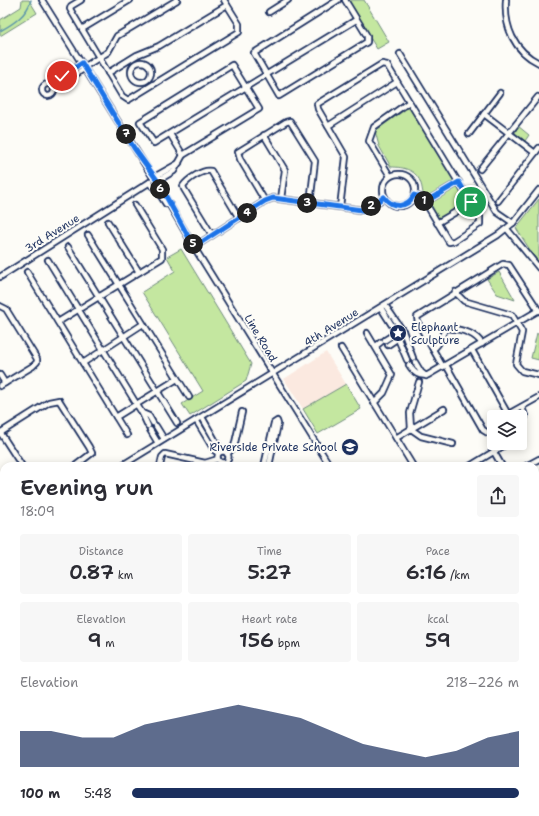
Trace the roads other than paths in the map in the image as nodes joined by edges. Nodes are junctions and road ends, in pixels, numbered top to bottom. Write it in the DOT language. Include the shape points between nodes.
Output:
graph roads {
  1 [pos="42,0"];
  2 [pos="81,0"];
  3 [pos="130,0"];
  4 [pos="177,0"];
  5 [pos="224,0"];
  6 [pos="288,0"];
  7 [pos="338,0"];
  8 [pos="345,0"];
  9 [pos="506,0"];
  10 [pos="227,5"];
  11 [pos="269,12"];
  12 [pos="356,20"];
  13 [pos="82,29"];
  14 [pos="400,54"];
  15 [pos="99,58"];
  16 [pos="131,59"];
  17 [pos="539,63"];
  18 [pos="134,65"];
  19 [pos="84,66"];
  20 [pos="108,73"];
  21 [pos="266,75"];
  22 [pos="146,80"];
  23 [pos="397,82"];
  24 [pos="49,84"];
  25 [pos="150,87"];
  26 [pos="246,87"];
  27 [pos="54,89"];
  28 [pos="500,94"];
  29 [pos="538,97"];
  30 [pos="409,102"];
  31 [pos="484,114"];
  32 [pos="328,126"];
  33 [pos="170,134"];
  34 [pos="469,134"];
  35 [pos="509,134"];
  36 [pos="264,135"];
  37 [pos="539,148"];
  38 [pos="535,153"];
  39 [pos="183,155"];
  40 [pos="480,169"];
  41 [pos="390,176"];
  42 [pos="154,181"];
  43 [pos="459,182"];
  44 [pos="539,190"];
  45 [pos="414,195"];
  46 [pos="384,197"];
  47 [pos="281,199"];
  48 [pos="265,201"];
  49 [pos="498,201"];
  50 [pos="425,202"];
  51 [pos="471,202"];
  52 [pos="310,203"];
  53 [pos="135,206"];
  54 [pos="340,207"];
  55 [pos="239,218"];
  56 [pos="108,222"];
  57 [pos="437,223"];
  58 [pos="513,223"];
  59 [pos="507,229"];
  60 [pos="212,234"];
  61 [pos="88,235"];
  62 [pos="68,247"];
  63 [pos="194,247"];
  64 [pos="48,260"];
  65 [pos="539,268"];
  66 [pos="28,272"];
  67 [pos="139,272"];
  68 [pos="0,277"];
  69 [pos="119,285"];
  70 [pos="455,292"];
  71 [pos="99,297"];
  72 [pos="1,306"];
  73 [pos="383,306"];
  74 [pos="79,310"];
  75 [pos="539,310"];
  76 [pos="58,322"];
  77 [pos="518,323"];
  78 [pos="143,324"];
  79 [pos="393,331"];
  80 [pos="402,331"];
  81 [pos="368,333"];
  82 [pos="124,337"];
  83 [pos="398,339"];
  84 [pos="482,344"];
  85 [pos="376,346"];
  86 [pos="341,348"];
  87 [pos="434,349"];
  88 [pos="104,350"];
  89 [pos="472,350"];
  90 [pos="379,351"];
  91 [pos="83,363"];
  92 [pos="444,366"];
  93 [pos="272,374"];
  94 [pos="0,375"];
  95 [pos="539,375"];
  96 [pos="426,376"];
  97 [pos="177,379"];
  98 [pos="420,382"];
  99 [pos="5,383"];
  100 [pos="0,386"];
  101 [pos="157,391"];
  102 [pos="189,397"];
  103 [pos="539,397"];
  104 [pos="374,403"];
  105 [pos="137,404"];
  106 [pos="522,407"];
  107 [pos="444,409"];
  108 [pos="505,410"];
  109 [pos="516,410"];
  110 [pos="523,410"];
  111 [pos="242,412"];
  112 [pos="142,413"];
  113 [pos="116,417"];
  114 [pos="202,417"];
  115 [pos="196,420"];
  116 [pos="177,423"];
  117 [pos="411,429"];
  118 [pos="0,432"];
  119 [pos="487,432"];
  120 [pos="274,433"];
  121 [pos="127,435"];
  122 [pos="396,438"];
  123 [pos="164,439"];
  124 [pos="158,443"];
  125 [pos="453,444"];
  126 [pos="497,450"];
  127 [pos="219,452"];
  128 [pos="494,452"];
  129 [pos="227,454"];
  130 [pos="218,459"];
  131 [pos="268,460"];
  132 [pos="225,461"];
  133 [pos="19,462"];
  134 [pos="80,462"];
  135 [pos="127,462"];
  136 [pos="161,462"];
  137 [pos="189,462"];
  138 [pos="212,462"];
  139 [pos="327,462"];
  140 [pos="411,462"];
  141 [pos="477,462"];
  142 [pos="500,462"];
  1 -- 19 [label="street, Line Road"];
  2 -- 13 [label="street" via="70,10"];
  3 -- 13 [label="street"];
  4 -- 15 [label="street" via="117,36 108,52"];
  5 -- 10 [label="street"];
  6 -- 11 [label="street"];
  7 -- 21 [label="street" via="254,53"];
  8 -- 12 [label="street"];
  9 -- 17 [label="street" via="506,18 512,36 526,54"];
  10 -- 16 [label="street" via="159,46"];
  10 -- 25 [label="street" via="239,24 239,32"];
  12 -- 21 [label="street"];
  12 -- 21 [label="street" via="368,39 367,42 279,96"];
  13 -- 15 [label="street"];
  14 -- 58 [label="street" via="497,212"];
  15 -- 19 [label="street"];
  15 -- 20 [label="street"];
  16 -- 18 [label="street"];
  16 -- 20 [label="street"];
  18 -- 22 [label="street" via="130,71 132,77 140,82"];
  18 -- 22 [label="street" via="142,62 148,66 150,75"];
  19 -- 24 [label="street"];
  19 -- 27 [label="street"];
  19 -- 42 [label="street, Line Road"];
  20 -- 25 [label="street" via="126,100"];
  21 -- 26 [label="street"];
  22 -- 25 [label="street"];
  23 -- 30 [label="street"];
  23 -- 32 [label="street"];
  23 -- 32 [label="street" via="386,65 382,64 319,102 318,109"];
  24 -- 27 [label="street"];
  24 -- 27 [label="street" via="42,88 43,95 50,96"];
  26 -- 33 [label="street"];
  26 -- 33 [label="street" via="232,65 140,122 154,143"];
  26 -- 39 [label="street" via="259,108"];
  28 -- 31 [label="street"];
  29 -- 35 [label="street"];
  30 -- 41 [label="street" via="374,127 369,141"];
  30 -- 43 [label="street"];
  31 -- 34 [label="street"];
  31 -- 35 [label="street"];
  32 -- 54 [label="street" via="346,157"];
  33 -- 39 [label="street"];
  35 -- 38 [label="street"];
  35 -- 40 [label="street"];
  36 -- 47 [label="street" via="285,170"];
  36 -- 48 [label="street" via="238,154"];
  36 -- 52 [label="street" via="288,121 292,123 315,161"];
  37 -- 38 [label="street"];
  38 -- 49 [label="street"];
  39 -- 42 [label="street, 3rd Avenue" via="174,171"];
  41 -- 45 [label="street" via="400,174 409,177 414,185"];
  41 -- 46 [label="street" via="383,185"];
  42 -- 63 [label="street, Line Road"];
  42 -- 68 [label="street, 3rd Avenue"];
  43 -- 50 [label="street"];
  43 -- 51 [label="street"];
  44 -- 58 [label="street, 4th Avenue"];
  45 -- 46 [label="street" via="400,206 391,204"];
  45 -- 50 [label="street"];
  46 -- 54 [label="street" via="366,210"];
  47 -- 48 [label="street"];
  47 -- 52 [label="street"];
  48 -- 55 [label="street"];
  50 -- 57 [label="street"];
  51 -- 57 [label="street"];
  51 -- 57 [label="street" via="480,217 480,224 452,242 447,241"];
  52 -- 54 [label="street"];
  53 -- 67 [label="street" via="164,252 159,261"];
  55 -- 60 [label="street"];
  55 -- 60 [label="street" via="211,171 205,171 185,184 184,189"];
  56 -- 67 [label="street"];
  58 -- 59 [label="street, 4th Avenue"];
  59 -- 65 [label="street"];
  59 -- 73 [label="street, 4th Avenue"];
  60 -- 63 [label="street"];
  61 -- 69 [label="street"];
  62 -- 71 [label="street"];
  63 -- 93 [label="street, Line Road"];
  64 -- 74 [label="street"];
  66 -- 76 [label="street"];
  67 -- 69 [label="street"];
  69 -- 71 [label="street"];
  69 -- 78 [label="street"];
  70 -- 75 [label="street" via="503,264 509,264"];
  70 -- 77 [label="street" via="464,301 509,314"];
  70 -- 87 [label="street" via="417,317"];
  71 -- 74 [label="street"];
  71 -- 82 [label="street"];
  72 -- 99 [label="street" via="6,309 37,362"];
  73 -- 79 [label="street"];
  73 -- 80 [label="street"];
  73 -- 93 [label="street, 4th Avenue"];
  74 -- 76 [label="street"];
  74 -- 88 [label="street"];
  75 -- 77 [label="street"];
  76 -- 91 [label="street"];
  77 -- 84 [label="street"];
  77 -- 95 [label="street" via="522,332 516,364 522,371"];
  78 -- 82 [label="street"];
  78 -- 97 [label="street"];
  79 -- 83 [label="street"];
  79 -- 85 [label="street" via="393,335"];
  80 -- 83 [label="street"];
  80 -- 96 [label="street" via="414,360"];
  81 -- 85 [label="street"];
  82 -- 88 [label="street"];
  82 -- 101 [label="street"];
  83 -- 90 [label="street"];
  83 -- 96 [label="street" via="413,371"];
  84 -- 87 [label="street" via="473,334 447,328"];
  84 -- 89 [label="street"];
  85 -- 90 [label="street"];
  86 -- 104 [label="street"];
  87 -- 92 [label="street"];
  88 -- 91 [label="street"];
  88 -- 105 [label="street"];
  89 -- 92 [label="street"];
  89 -- 108 [label="street"];
  90 -- 104 [label="street" via="392,377 384,393"];
  91 -- 113 [label="street"];
  92 -- 96 [label="street"];
  92 -- 119 [label="street" via="483,430"];
  93 -- 114 [label="street, 4th Avenue"];
  93 -- 139 [label="street, Line Road"];
  94 -- 99 [label="street"];
  97 -- 101 [label="street"];
  97 -- 102 [label="street"];
  98 -- 117 [label="street" via="410,413"];
  99 -- 100 [label="street"];
  101 -- 105 [label="street"];
  101 -- 116 [label="street"];
  103 -- 106 [label="street"];
  104 -- 122 [label="street"];
  105 -- 112 [label="street"];
  105 -- 113 [label="street"];
  106 -- 109 [label="street"];
  106 -- 110 [label="street"];
  107 -- 117 [label="street"];
  111 -- 129 [label="street" via="234,447"];
  112 -- 123 [label="street" via="149,416"];
  112 -- 124 [label="street"];
  113 -- 121 [label="street"];
  114 -- 115 [label="street, 4th Avenue"];
  114 -- 127 [label="street" via="219,447"];
  115 -- 123 [label="street, 4th Avenue"];
  115 -- 127 [label="street" via="214,450"];
  117 -- 122 [label="street"];
  117 -- 125 [label="street" via="421,436"];
  118 -- 133 [label="street"];
  118 -- 134 [label="street" via="49,402 59,400 92,453"];
  120 -- 131 [label="street"];
  122 -- 140 [label="street"];
  123 -- 124 [label="street, 4th Avenue"];
  124 -- 135 [label="street, 4th Avenue"];
  126 -- 128 [label="street"];
  127 -- 129 [label="street" via="224,451"];
  127 -- 130 [label="street"];
  128 -- 141 [label="street"];
  128 -- 142 [label="street"];
  129 -- 132 [label="street" via="228,458"];
  130 -- 132 [label="street" via="221,462"];
  130 -- 138 [label="street"];
  136 -- 137 [label="street" via="165,454"];
}
